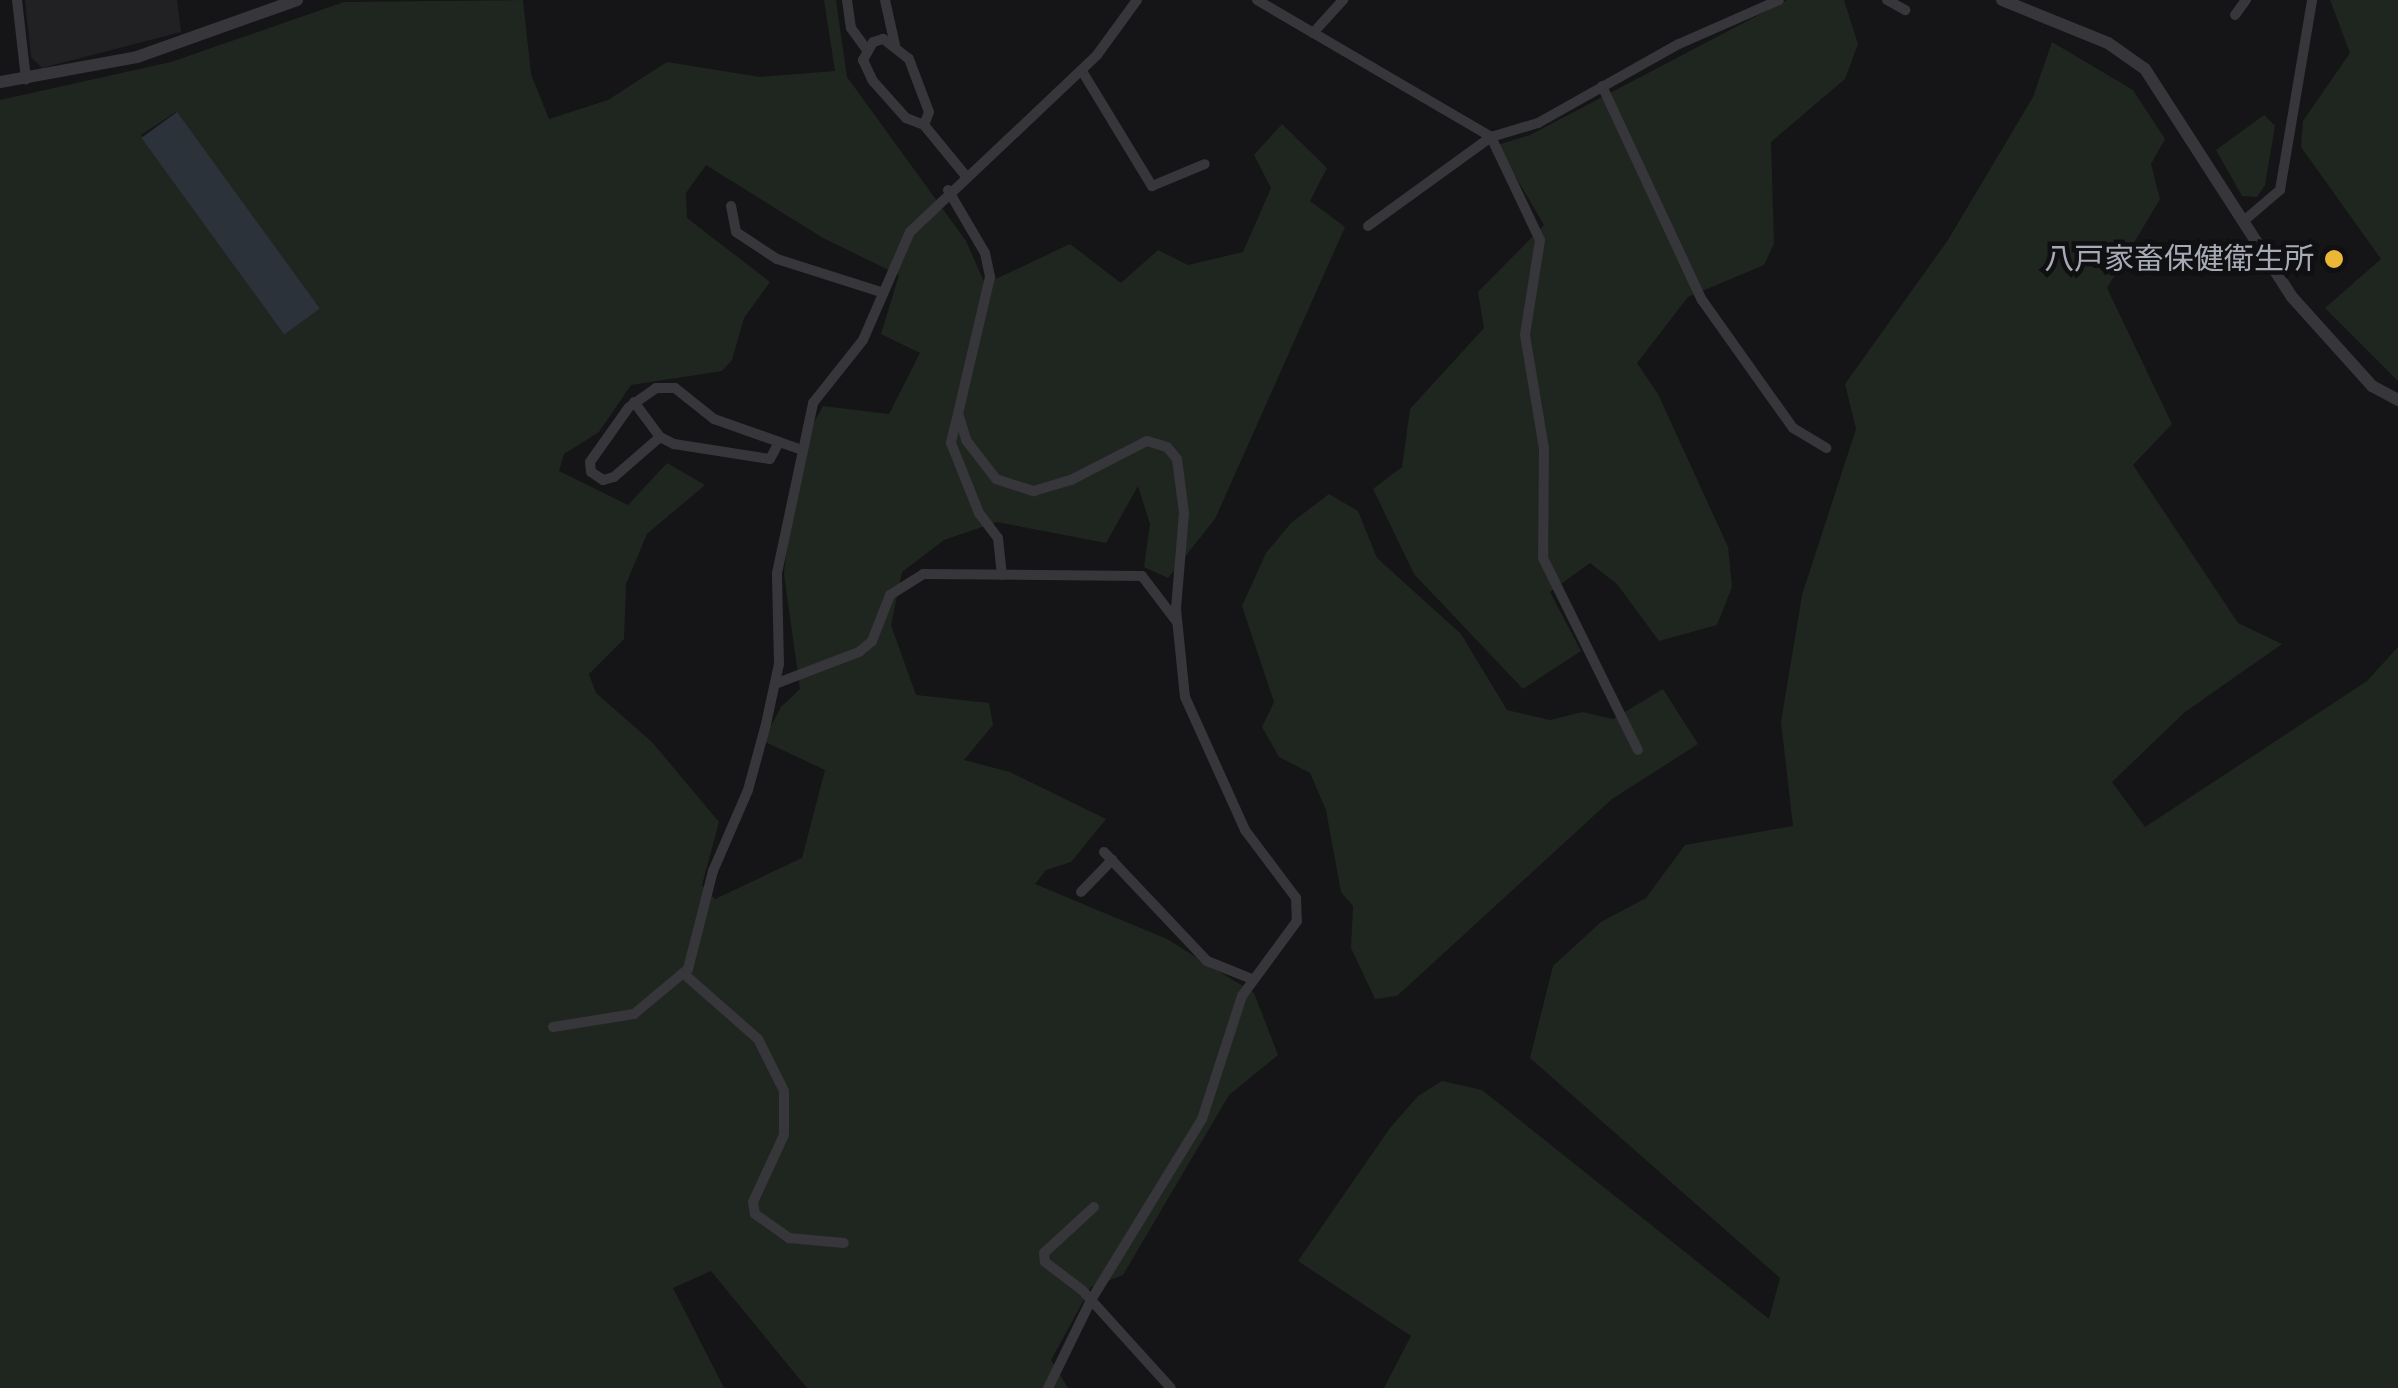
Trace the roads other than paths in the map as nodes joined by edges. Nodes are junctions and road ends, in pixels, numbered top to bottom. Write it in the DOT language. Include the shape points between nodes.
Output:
graph roads {
  1 [pos="17,0"];
  2 [pos="297,0"];
  3 [pos="846,0"];
  4 [pos="886,0"];
  5 [pos="1137,0"];
  6 [pos="1257,0"];
  7 [pos="1343,0"];
  8 [pos="1779,0"];
  9 [pos="1886,0"];
  10 [pos="2002,0"];
  11 [pos="2246,0"];
  12 [pos="2312,0"];
  13 [pos="1905,10"];
  14 [pos="2236,15"];
  15 [pos="1313,33"];
  16 [pos="895,45"];
  17 [pos="866,50"];
  18 [pos="1082,70"];
  19 [pos="26,79"];
  20 [pos="0,82"];
  21 [pos="1602,86"];
  22 [pos="924,125"];
  23 [pos="1491,136"];
  24 [pos="1205,164"];
  25 [pos="965,175"];
  26 [pos="948,190"];
  27 [pos="731,206"];
  28 [pos="2246,220"];
  29 [pos="1368,226"];
  30 [pos="881,292"];
  31 [pos="2398,400"];
  32 [pos="634,402"];
  33 [pos="958,413"];
  34 [pos="660,437"];
  35 [pos="779,442"];
  36 [pos="1826,448"];
  37 [pos="799,449"];
  38 [pos="1002,575"];
  39 [pos="1177,622"];
  40 [pos="774,684"];
  41 [pos="1638,750"];
  42 [pos="1081,892"];
  43 [pos="684,974"];
  44 [pos="1252,978"];
  45 [pos="552,1027"];
  46 [pos="1094,1207"];
  47 [pos="844,1242"];
  48 [pos="1091,1300"];
  49 [pos="1048,1388"];
  50 [pos="1171,1388"];
  1 -- 19 [label="street"];
  2 -- 19 [label="street" via="136,57"];
  3 -- 17 [label="street" via="851,28"];
  4 -- 16 [label="street"];
  5 -- 18 [label="street"];
  6 -- 15 [label="street"];
  7 -- 15 [label="street"];
  8 -- 21 [label="street"];
  9 -- 13 [label="street"];
  10 -- 28 [label="street" via="2108,43 2146,69"];
  11 -- 14 [label="street"];
  12 -- 28 [label="street" via="2280,190"];
  15 -- 23 [label="street"];
  16 -- 17 [label="street" via="883,39"];
  16 -- 22 [label="street" via="922,82 929,112"];
  17 -- 22 [label="street" via="873,82 906,118"];
  18 -- 24 [label="street" via="1152,186"];
  18 -- 25 [label="street"];
  19 -- 20 [label="street"];
  21 -- 23 [label="street" via="1538,123"];
  21 -- 36 [label="street" via="1702,300 1793,428"];
  22 -- 25 [label="street"];
  23 -- 29 [label="street"];
  23 -- 41 [label="street" via="1540,240 1525,335 1544,449 1543,558"];
  25 -- 26 [label="street"];
  26 -- 30 [label="street" via="910,232"];
  26 -- 33 [label="street" via="985,253 990,277"];
  27 -- 30 [label="street" via="736,232 777,259"];
  28 -- 31 [label="street" via="2292,297 2372,386"];
  30 -- 37 [label="street" via="863,340 813,403"];
  32 -- 34 [label="street"];
  32 -- 34 [label="street" via="590,462 591,472 602,480 614,476"];
  32 -- 35 [label="street" via="656,388 675,388 714,420"];
  33 -- 38 [label="street" via="950,443 979,512 998,538"];
  33 -- 39 [label="street" via="976,458 1011,488 1034,490 1071,480 1147,441 1166,447 1183,475"];
  34 -- 35 [label="street" via="770,459"];
  35 -- 37 [label="street"];
  37 -- 40 [label="street" via="777,572"];
  38 -- 39 [label="street" via="1142,576"];
  38 -- 40 [label="street" via="923,574 890,595 872,641 858,652"];
  39 -- 44 [label="street" via="1185,697 1246,830 1296,898 1296,921"];
  40 -- 43 [label="street" via="748,790 713,870"];
  42 -- 44 [label="street" via="1108,856 1206,961"];
  43 -- 45 [label="street" via="634,1014"];
  43 -- 47 [label="street" via="758,1039 784,1092 784,1135 753,1202 755,1214 789,1238"];
  44 -- 48 [label="street" via="1202,1120"];
  46 -- 48 [label="street" via="1044,1253 1051,1268"];
  48 -- 49 [label="street"];
  48 -- 50 [label="street"];
}
